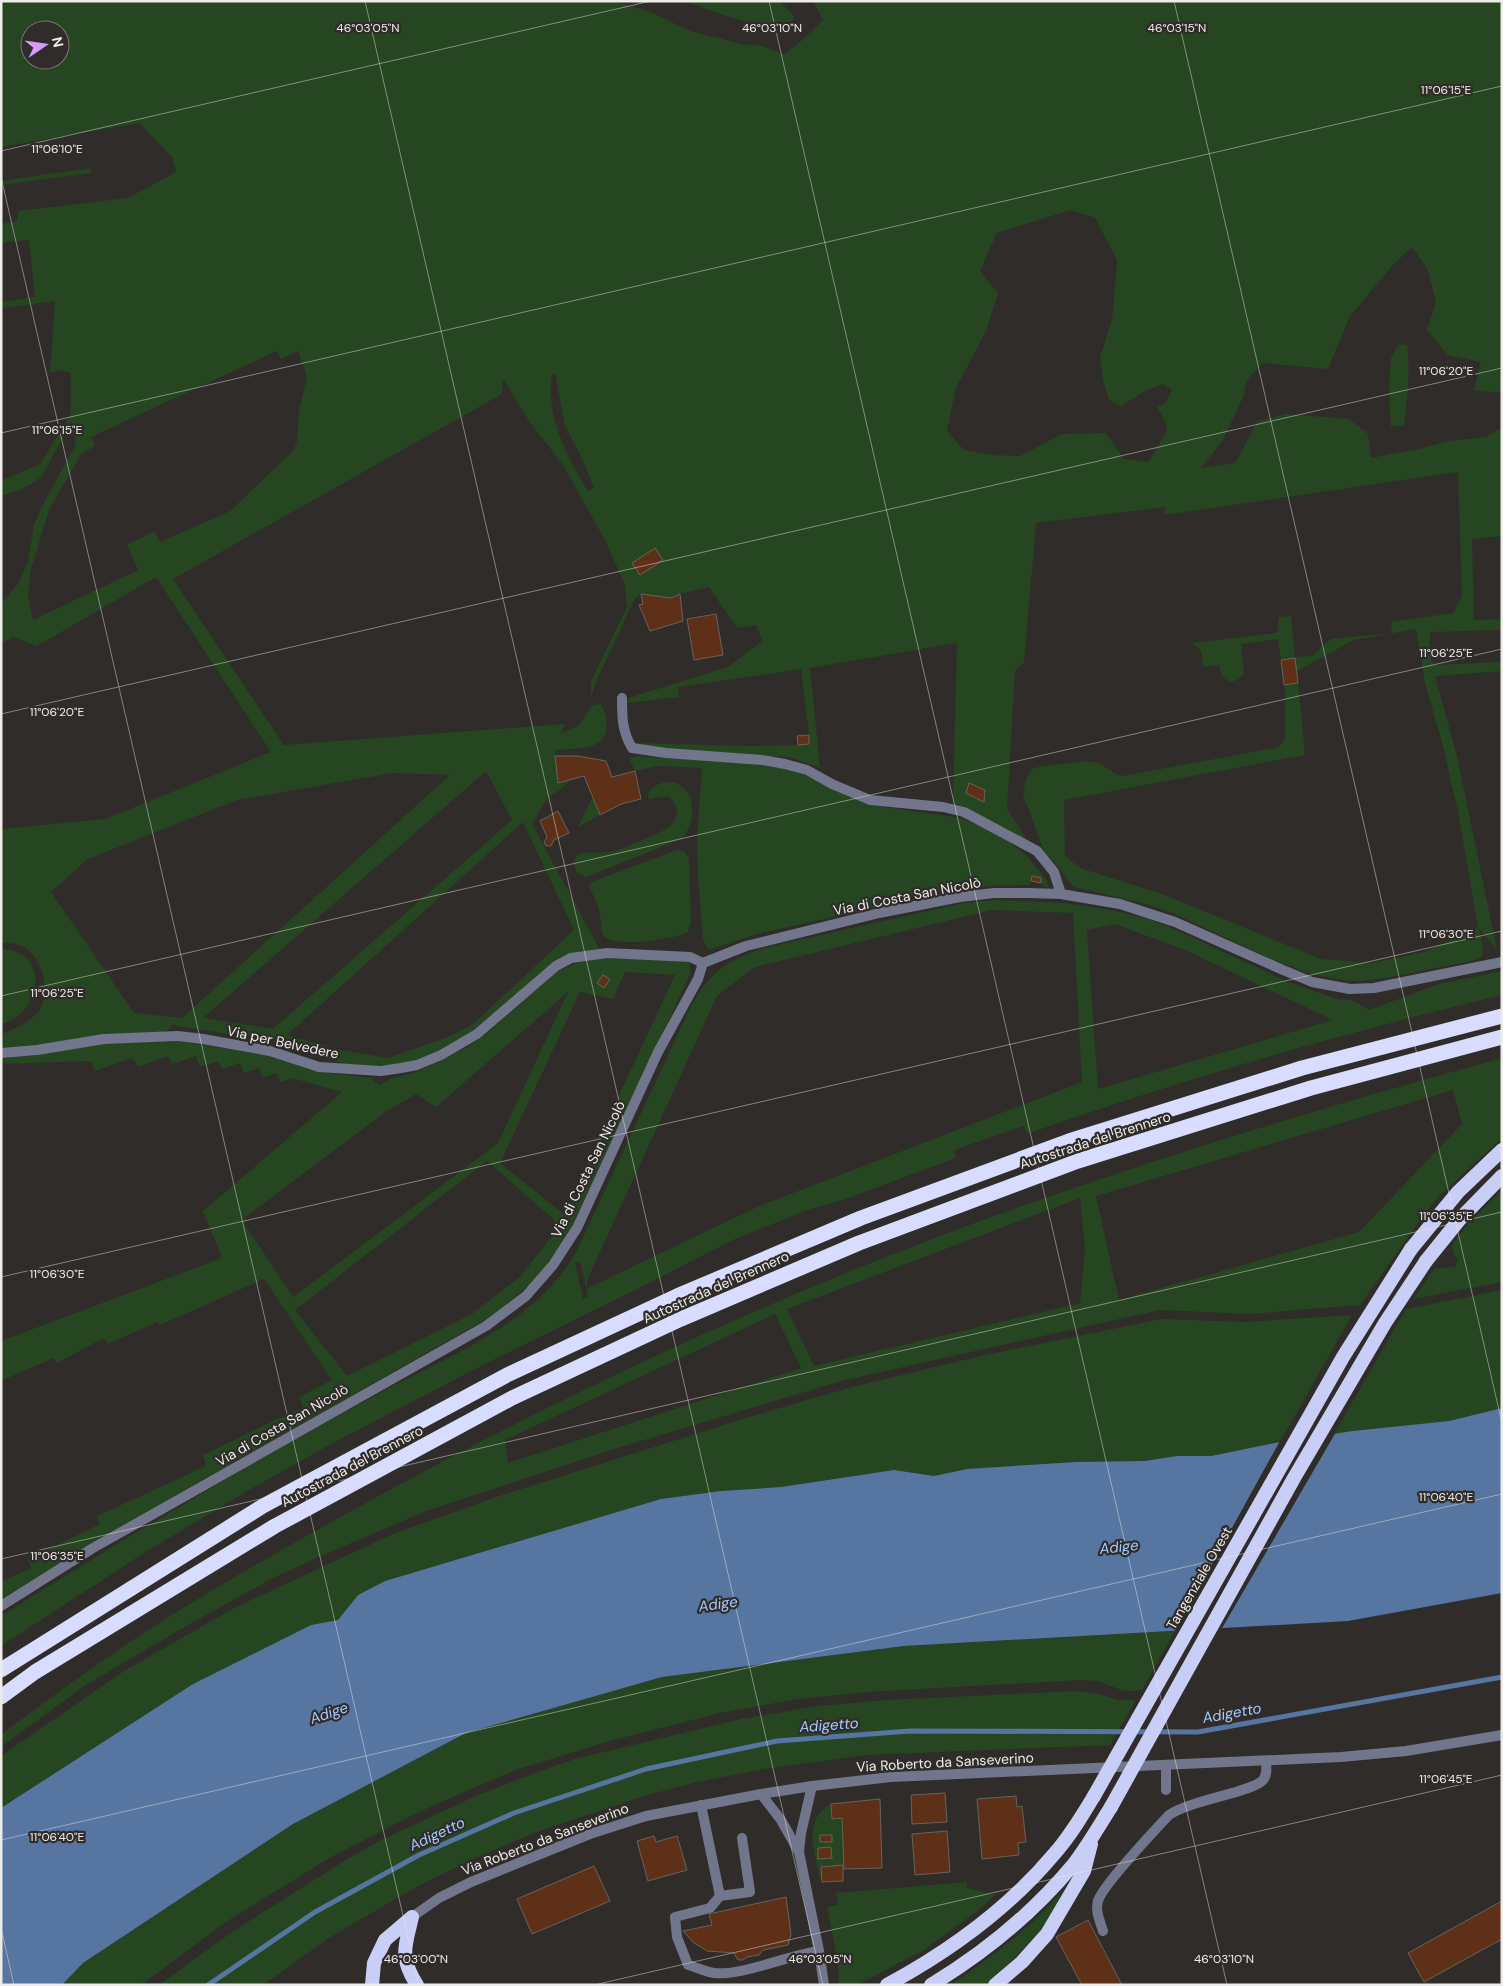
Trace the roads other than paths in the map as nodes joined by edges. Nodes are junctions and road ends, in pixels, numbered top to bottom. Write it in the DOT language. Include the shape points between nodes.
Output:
graph roads {
  1 [pos="622,698"];
  2 [pos="1061,894"];
  3 [pos="1502,962"];
  4 [pos="703,963"];
  5 [pos="1502,1016"];
  6 [pos="1502,1037"];
  7 [pos="1,1053"];
  8 [pos="1502,1150"];
  9 [pos="1502,1176"];
  10 [pos="1,1606"];
  11 [pos="1,1670"];
  12 [pos="1,1696"];
  13 [pos="1502,1735"];
  14 [pos="1266,1761"];
  15 [pos="1166,1766"];
  16 [pos="812,1786"];
  17 [pos="1166,1790"];
  18 [pos="761,1794"];
  19 [pos="701,1805"];
  20 [pos="1094,1834"];
  21 [pos="742,1838"];
  22 [pos="799,1852"];
  23 [pos="720,1896"];
  24 [pos="412,1917"];
  25 [pos="1103,1931"];
  26 [pos="820,1951"];
  27 [pos="372,1985"];
  28 [pos="417,1985"];
  29 [pos="824,1985"];
  30 [pos="887,1985"];
  31 [pos="930,1985"];
  32 [pos="995,1985"];
  1 -- 2 [label="street" via="624,733 632,748 785,764 807,770 870,800 964,812 1037,851 1054,872"];
  2 -- 3 [label="street, Via di Costa San Nicolò" via="1120,904 1176,922 1312,982 1350,989 1374,988"];
  2 -- 4 [label="street, Via di Costa San Nicolò" via="994,893 960,897 746,946"];
  4 -- 7 [label="street, Via per Belvedere" via="690,957 638,954 607,953 571,958 556,966 477,1034 417,1065 381,1071 319,1067 270,1051 178,1036 104,1039"];
  4 -- 10 [label="street, Via di Costa San Nicolò" via="698,979 658,1052 578,1228 553,1265 526,1296 486,1326 93,1548"];
  5 -- 11 [label="highway, Autostrada del Brennero" via="1302,1068 1069,1141 861,1218 677,1296 507,1375 263,1506"];
  6 -- 12 [label="highway, Autostrada del Brennero" via="1311,1088 1078,1161 859,1243 681,1319 512,1398 275,1526"];
  8 -- 30 [label="highway, Tangenziale Ovest, bridge" via="1458,1192 1411,1249 1343,1356 1094,1796 1056,1852 998,1911 931,1961"];
  9 -- 20 [label="highway, bridge" via="1458,1220 1426,1261 1385,1324 1294,1478"];
  13 -- 14 [label="street, Via Roberto da Sanseverino" via="1406,1751"];
  14 -- 15 [label="street, Via Roberto da Sanseverino"];
  14 -- 25 [label="street" via="1263,1780 1253,1787 1194,1802 1169,1815 1098,1900 1097,1914"];
  15 -- 16 [label="street, Via Roberto da Sanseverino" via="891,1776"];
  15 -- 17 [label="street"];
  16 -- 18 [label="street, Via Roberto da Sanseverino"];
  16 -- 22 [label="street"];
  18 -- 19 [label="street, Via Roberto da Sanseverino"];
  18 -- 22 [label="street"];
  19 -- 23 [label="street"];
  19 -- 24 [label="street, Via Roberto da Sanseverino" via="646,1816 590,1834 471,1882 439,1898"];
  20 -- 31 [label="highway" via="1073,1864 1038,1902 987,1947"];
  20 -- 32 [label="highway" via="1084,1871 1047,1934"];
  21 -- 23 [label="street" via="750,1892"];
  22 -- 26 [label="street"];
  23 -- 26 [label="street" via="710,1908 674,1917 688,1965 714,1973 742,1970"];
  24 -- 27 [label="highway" via="385,1940 374,1963"];
  24 -- 28 [label="highway" via="404,1950 408,1970"];
  26 -- 29 [label="street"];
}
